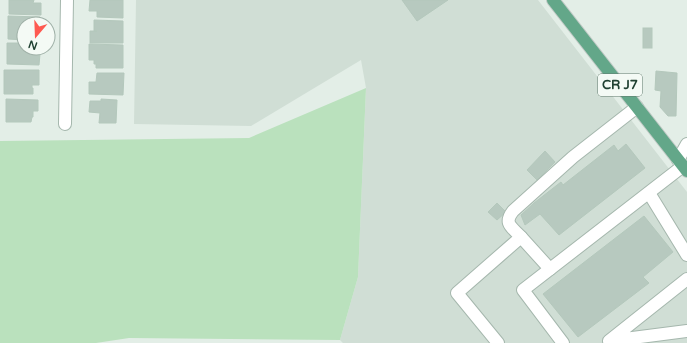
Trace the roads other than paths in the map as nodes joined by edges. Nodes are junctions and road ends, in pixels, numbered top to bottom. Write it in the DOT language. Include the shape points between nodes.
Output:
graph roads {
  1 [pos="67,0"];
  2 [pos="553,0"];
  3 [pos="637,107"];
  4 [pos="65,124"];
  5 [pos="687,144"];
  6 [pos="683,166"];
  7 [pos="648,193"];
  8 [pos="521,237"];
  9 [pos="687,255"];
  10 [pos="550,270"];
  11 [pos="687,279"];
  12 [pos="687,331"];
  13 [pos="604,342"];
  14 [pos="498,343"];
  15 [pos="563,343"];
  1 -- 4 [label="street"];
  2 -- 3 [label="main road, CR J7"];
  3 -- 6 [label="main road, CR J7"];
  3 -- 8 [label="street" via="573,156 513,211 508,223"];
  5 -- 6 [label="street"];
  6 -- 7 [label="street"];
  7 -- 9 [label="street"];
  7 -- 10 [label="street"];
  8 -- 10 [label="street"];
  8 -- 14 [label="street" via="457,292"];
  10 -- 15 [label="street" via="523,290"];
  11 -- 13 [label="street"];
  12 -- 13 [label="street"];
}
